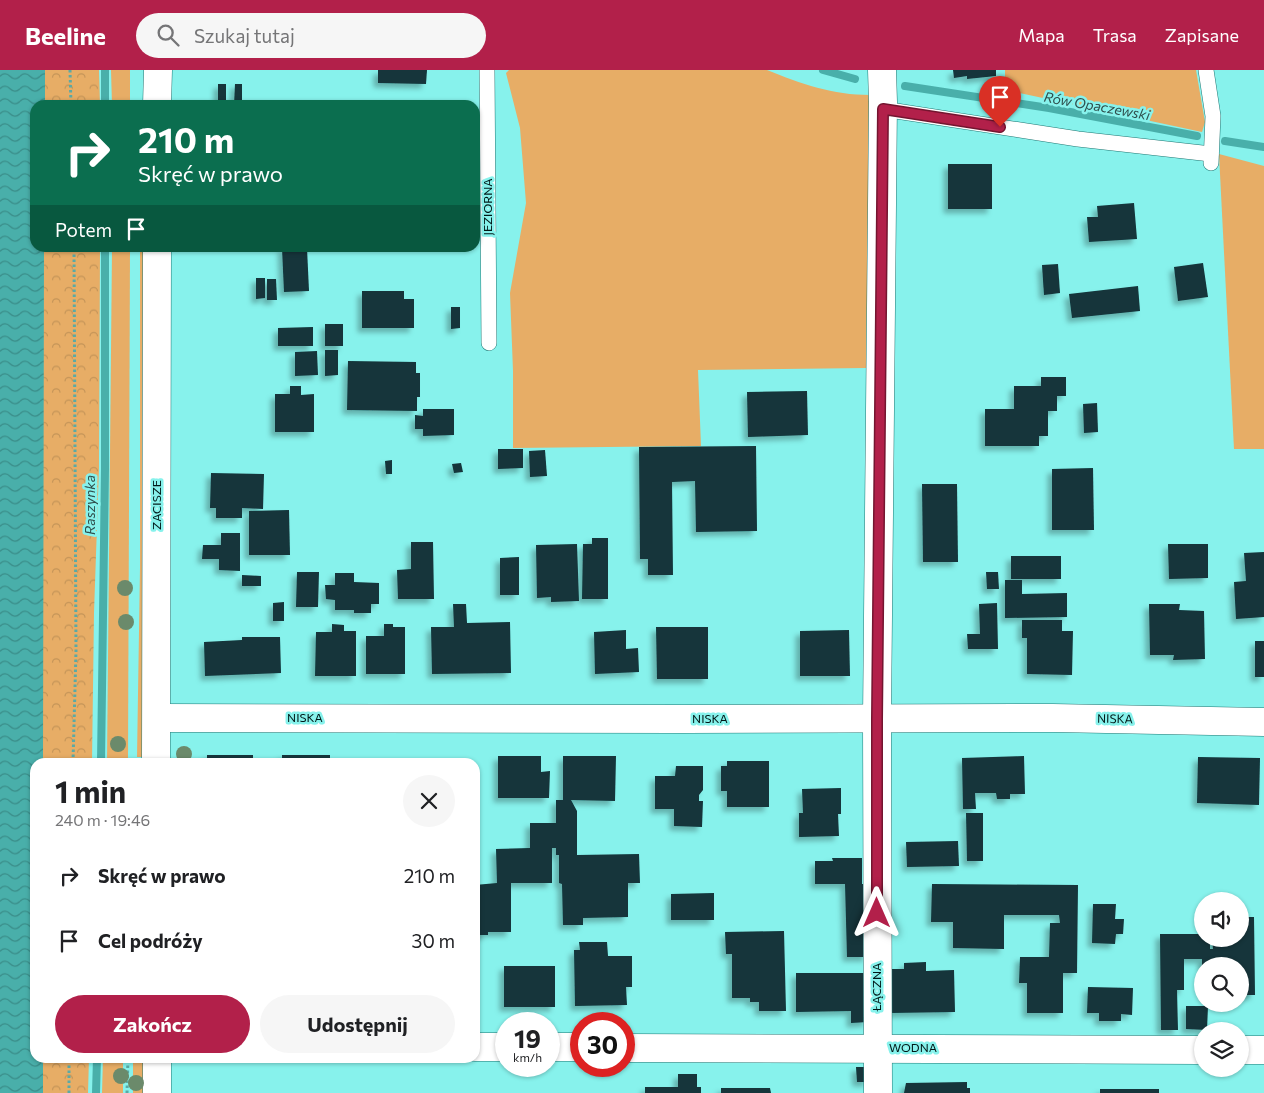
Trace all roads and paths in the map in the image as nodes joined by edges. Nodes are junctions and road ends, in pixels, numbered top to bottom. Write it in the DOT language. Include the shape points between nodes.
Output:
graph roads {
  1 [pos="70,70"];
  2 [pos="158,70"];
  3 [pos="487,70"];
  4 [pos="882,70"];
  5 [pos="1206,70"];
  6 [pos="71,100"];
  7 [pos="158,100"];
  8 [pos="883,105"];
  9 [pos="74,252"];
  10 [pos="157,252"];
  11 [pos="489,343"];
  12 [pos="157,718"];
  13 [pos="877,719"];
  14 [pos="1264,722"];
  15 [pos="73,758"];
  16 [pos="156,758"];
  17 [pos="480,1047"];
  18 [pos="495,1047"];
  19 [pos="635,1048"];
  20 [pos="878,1048"];
  21 [pos="1194,1050"];
  22 [pos="1249,1050"];
  23 [pos="1264,1050"];
  24 [pos="69,1063"];
  25 [pos="128,1063"];
  26 [pos="157,1063"];
  27 [pos="69,1093"];
  28 [pos="127,1093"];
  29 [pos="157,1093"];
  30 [pos="878,1093"];
  1 -- 6 [label="path"];
  2 -- 7 [label="street"];
  3 -- 11 [label="lane, JEZIORNA"];
  4 -- 8 [label="street, ŁĄCZNA"];
  5 -- 8 [label="lane" via="1213,116 1211,159"];
  8 -- 13 [label="street, ŁĄCZNA"];
  9 -- 15 [label="path" via="76,651"];
  10 -- 12 [label="street, ZACISZE"];
  12 -- 13 [label="street, NISKA"];
  12 -- 16 [label="street, ZACISZE"];
  13 -- 14 [label="street, NISKA"];
  13 -- 20 [label="street, ŁĄCZNA"];
  17 -- 18 [label="street"];
  19 -- 20 [label="street, WODNA"];
  20 -- 21 [label="street, WODNA"];
  20 -- 30 [label="street, ŁĄCZNA"];
  22 -- 23 [label="street"];
  24 -- 27 [label="path"];
  25 -- 28 [label="path"];
  26 -- 29 [label="street"];
}
